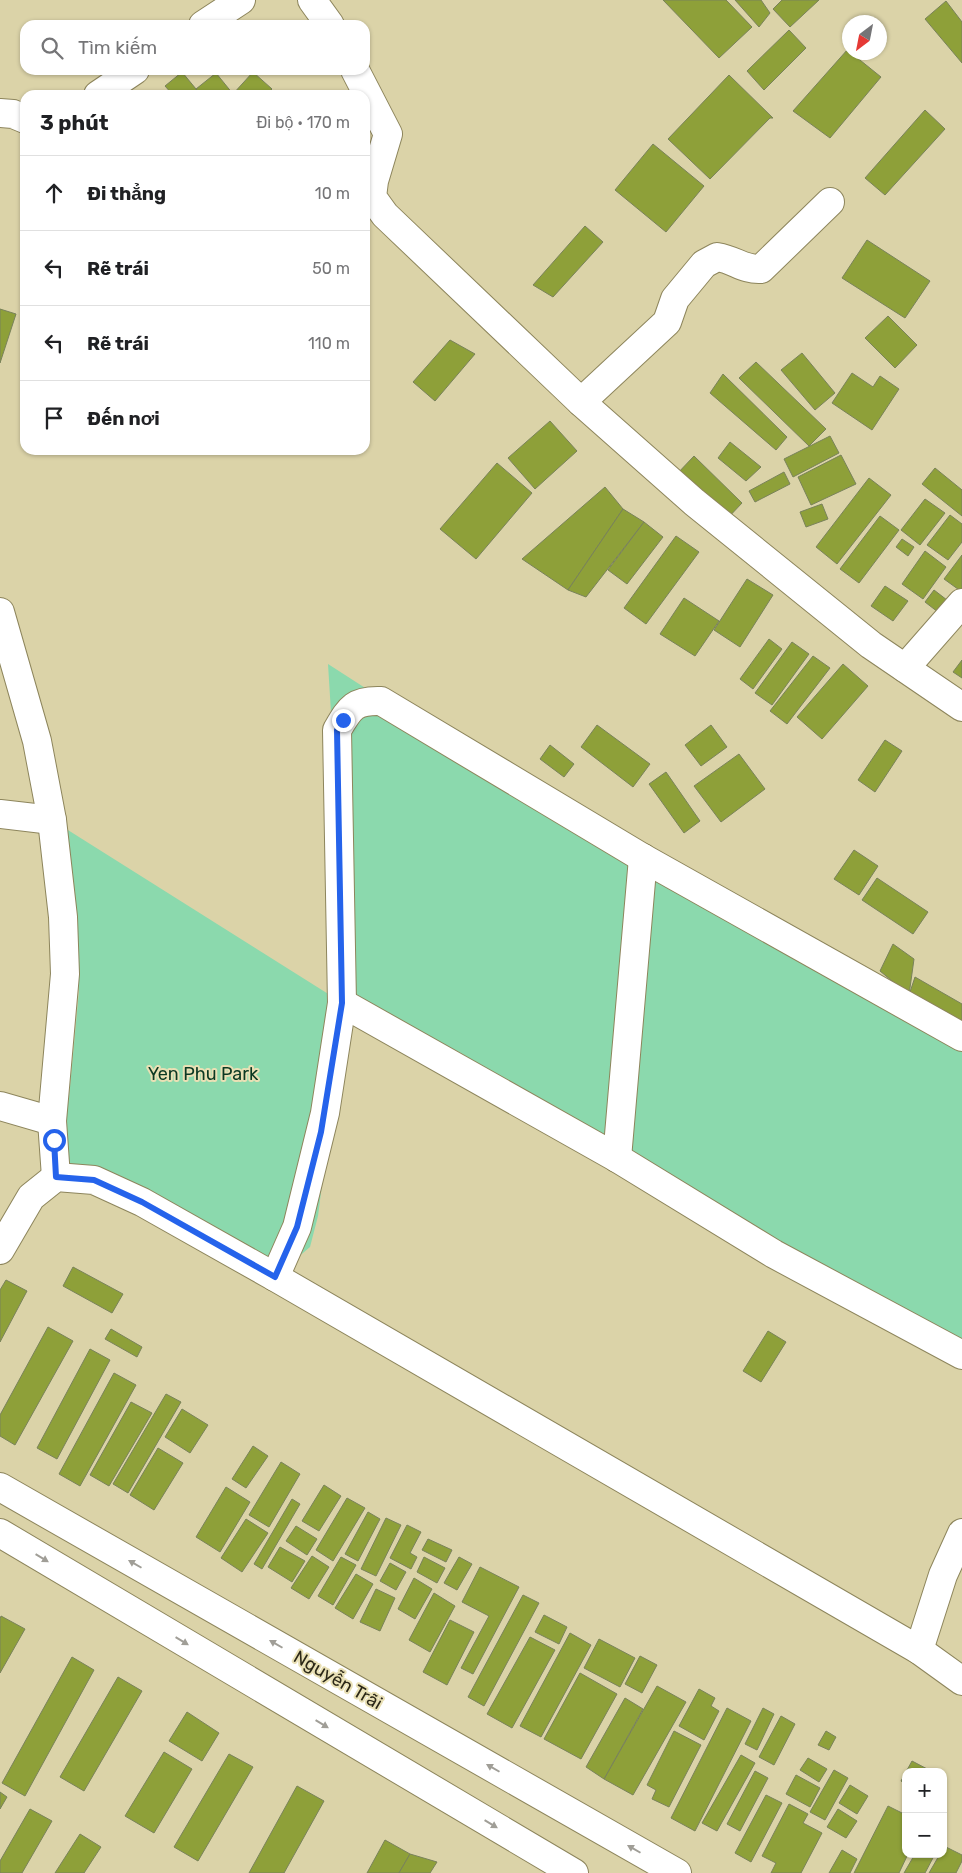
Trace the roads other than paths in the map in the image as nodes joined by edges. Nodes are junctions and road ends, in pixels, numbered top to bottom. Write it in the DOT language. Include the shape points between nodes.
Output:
graph roads {
  1 [pos="241,0"];
  2 [pos="312,0"];
  3 [pos="211,20"];
  4 [pos="326,20"];
  5 [pos="128,75"];
  6 [pos="358,75"];
  7 [pos="105,90"];
  8 [pos="365,90"];
  9 [pos="370,99"];
  10 [pos="370,198"];
  11 [pos="830,202"];
  12 [pos="370,203"];
  13 [pos="581,402"];
  14 [pos="962,603"];
  15 [pos="0,612"];
  16 [pos="905,668"];
  17 [pos="962,707"];
  18 [pos="0,814"];
  19 [pos="52,820"];
  20 [pos="643,858"];
  21 [pos="342,1003"];
  22 [pos="962,1037"];
  23 [pos="0,1106"];
  24 [pos="52,1121"];
  25 [pos="617,1158"];
  26 [pos="56,1177"];
  27 [pos="0,1250"];
  28 [pos="275,1277"];
  29 [pos="962,1356"];
  30 [pos="0,1487"];
  31 [pos="0,1533"];
  32 [pos="962,1533"];
  33 [pos="918,1650"];
  34 [pos="962,1681"];
  35 [pos="574,1873"];
  36 [pos="677,1873"];
  1 -- 3 [label="street"];
  2 -- 4 [label="street"];
  5 -- 7 [label="street"];
  6 -- 8 [label="street"];
  9 -- 10 [label="street" via="388,134"];
  11 -- 13 [label="street" via="761,269 748,269 731,259 717,257 704,264 675,299 667,322"];
  12 -- 13 [label="street"];
  13 -- 16 [label="street" via="694,502 870,645"];
  14 -- 16 [label="street"];
  15 -- 19 [label="street" via="38,741"];
  16 -- 17 [label="street"];
  18 -- 19 [label="street"];
  19 -- 24 [label="street" via="63,917 65,974"];
  20 -- 21 [label="street" via="381,700 365,700 349,709 337,730"];
  20 -- 22 [label="street"];
  20 -- 25 [label="street"];
  21 -- 25 [label="street"];
  21 -- 28 [label="street" via="321,1132 297,1227"];
  23 -- 24 [label="street"];
  24 -- 26 [label="street"];
  25 -- 29 [label="street" via="774,1254"];
  26 -- 27 [label="street" via="31,1197"];
  26 -- 28 [label="street" via="94,1180 142,1202"];
  28 -- 33 [label="street"];
  36 -- 30 [label="street, Nguyễn Trãi, one-way"];
  31 -- 35 [label="street, one-way"];
  32 -- 33 [label="street" via="943,1575"];
  33 -- 34 [label="street"];
}
